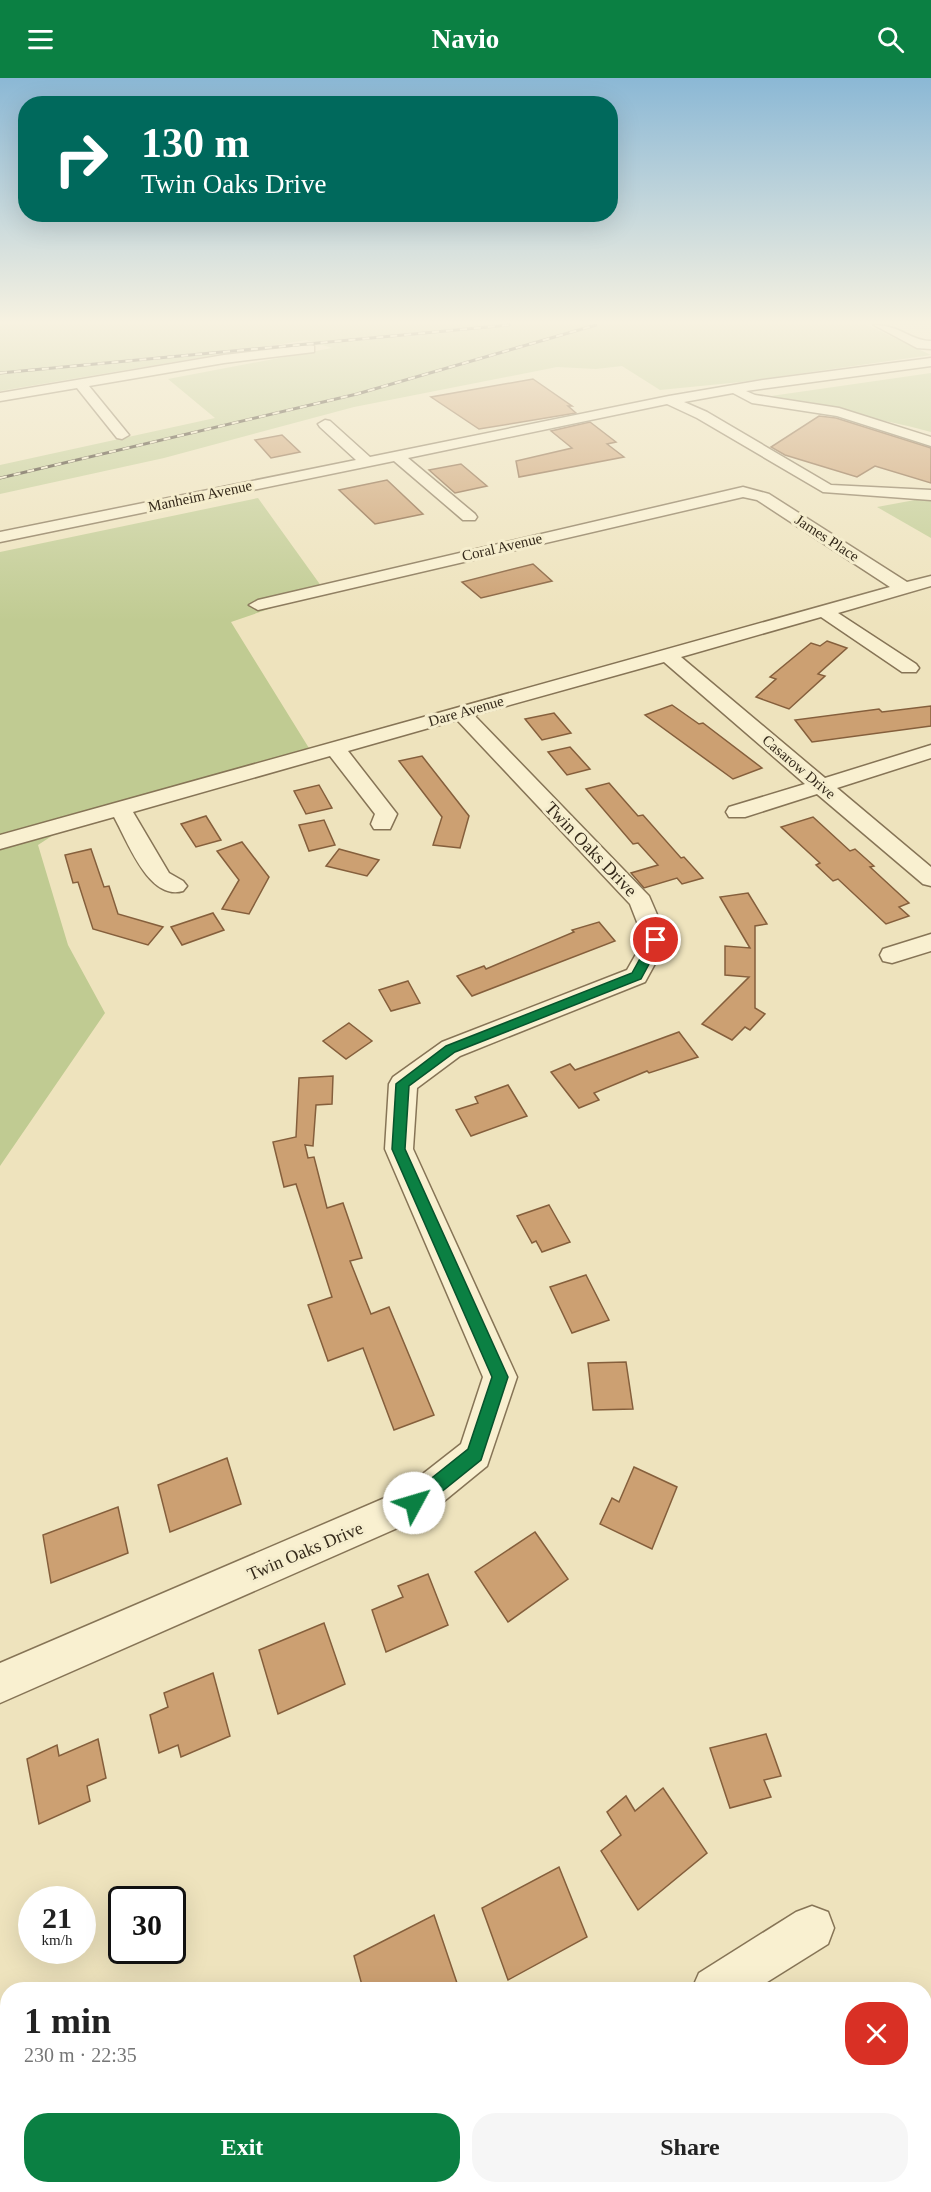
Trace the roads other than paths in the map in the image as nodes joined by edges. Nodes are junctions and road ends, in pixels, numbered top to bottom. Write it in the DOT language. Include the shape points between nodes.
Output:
graph roads {
  1 [pos="113,424"];
  2 [pos="325,424"];
  3 [pos="554,424"];
  4 [pos="717,424"];
  5 [pos="875,424"];
  6 [pos="122,435"];
  7 [pos="931,442"];
  8 [pos="355,451"];
  9 [pos="397,456"];
  10 [pos="367,462"];
  11 [pos="268,482"];
  12 [pos="747,492"];
  13 [pos="931,495"];
  14 [pos="469,518"];
  15 [pos="0,537"];
  16 [pos="931,581"];
  17 [pos="906,588"];
  18 [pos="258,604"];
  19 [pos="825,611"];
  20 [pos="667,655"];
  21 [pos="909,668"];
  22 [pos="461,713"];
  23 [pos="335,748"];
  24 [pos="931,751"];
  25 [pos="822,786"];
  26 [pos="120,808"];
  27 [pos="737,812"];
  28 [pos="382,824"];
  29 [pos="0,842"];
  30 [pos="931,879"];
  31 [pos="176,886"];
  32 [pos="931,942"];
  33 [pos="892,955"];
  34 [pos="0,1683"];
  35 [pos="812,1928"];
  36 [pos="726,1982"];
  1 -- 6 [label="street"];
  2 -- 8 [label="street"];
  3 -- 9 [label="street, Manheim Avenue"];
  4 -- 13 [label="street" via="828,489"];
  5 -- 7 [label="street"];
  8 -- 10 [label="street"];
  8 -- 11 [label="street" via="262,470"];
  9 -- 10 [label="street, Manheim Avenue"];
  9 -- 14 [label="street"];
  10 -- 11 [label="street, Manheim Avenue"];
  11 -- 15 [label="street, Manheim Avenue"];
  12 -- 17 [label="street, James Place" via="763,497"];
  12 -- 18 [label="street, Coral Avenue" via="716,496"];
  16 -- 17 [label="street, Dare Avenue"];
  17 -- 19 [label="street, Dare Avenue"];
  19 -- 20 [label="street, Dare Avenue"];
  19 -- 21 [label="street"];
  20 -- 22 [label="street, Dare Avenue"];
  20 -- 25 [label="street, Casarow Drive"];
  22 -- 23 [label="street, Dare Avenue"];
  22 -- 34 [label="street, Twin Oaks Drive" via="641,901 656,940 636,976 451,1049 403,1084 399,1149 500,1377 475,1454 414,1503"];
  23 -- 26 [label="street, Dare Avenue"];
  23 -- 28 [label="street" via="386,814"];
  24 -- 25 [label="street"];
  25 -- 27 [label="street"];
  25 -- 30 [label="street, Casarow Drive"];
  26 -- 29 [label="street, Dare Avenue"];
  26 -- 31 [label="street" via="160,878"];
  32 -- 33 [label="street"];
  35 -- 36 [label="street"];
}
